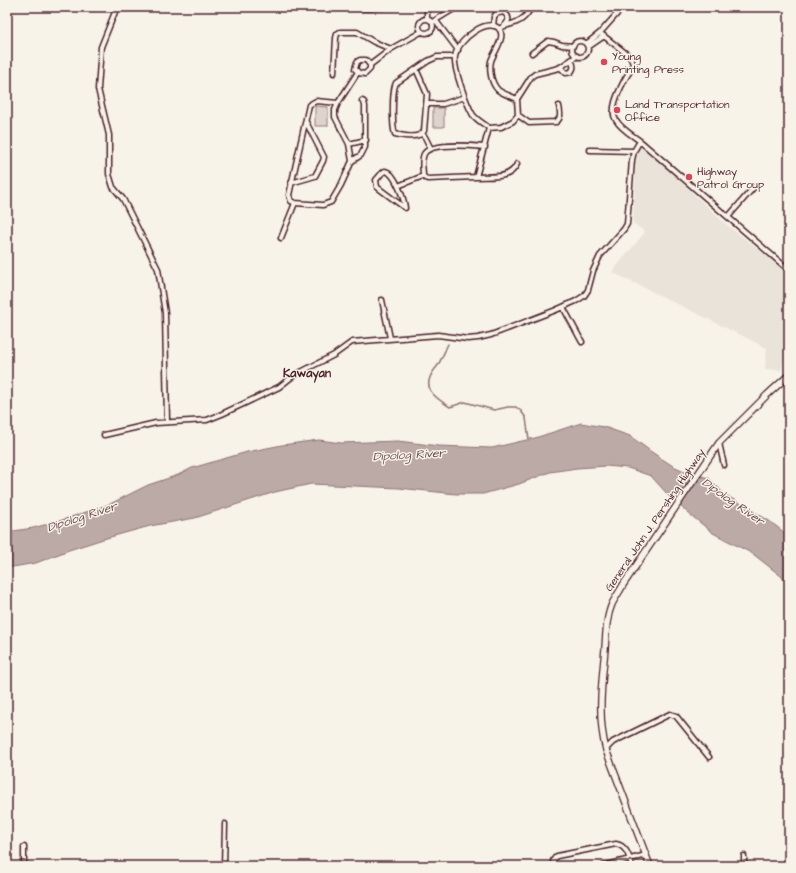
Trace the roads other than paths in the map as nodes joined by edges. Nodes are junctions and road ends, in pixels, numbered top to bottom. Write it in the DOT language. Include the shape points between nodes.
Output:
graph roads {
  1 [pos="117,7"];
  2 [pos="322,7"];
  3 [pos="385,7"];
  4 [pos="427,7"];
  5 [pos="457,7"];
  6 [pos="623,7"];
  7 [pos="368,8"];
  8 [pos="530,8"];
  9 [pos="427,19"];
  10 [pos="434,21"];
  11 [pos="493,26"];
  12 [pos="505,26"];
  13 [pos="499,28"];
  14 [pos="421,32"];
  15 [pos="602,35"];
  16 [pos="573,46"];
  17 [pos="587,46"];
  18 [pos="391,50"];
  19 [pos="458,50"];
  20 [pos="532,53"];
  21 [pos="577,56"];
  22 [pos="454,57"];
  23 [pos="571,60"];
  24 [pos="370,65"];
  25 [pos="560,67"];
  26 [pos="416,69"];
  27 [pos="358,72"];
  28 [pos="334,73"];
  29 [pos="465,97"];
  30 [pos="517,99"];
  31 [pos="362,101"];
  32 [pos="338,103"];
  33 [pos="427,104"];
  34 [pos="560,106"];
  35 [pos="518,115"];
  36 [pos="306,122"];
  37 [pos="490,128"];
  38 [pos="422,134"];
  39 [pos="366,140"];
  40 [pos="640,141"];
  41 [pos="349,144"];
  42 [pos="485,147"];
  43 [pos="431,149"];
  44 [pos="590,150"];
  45 [pos="634,151"];
  46 [pos="352,161"];
  47 [pos="517,164"];
  48 [pos="423,176"];
  49 [pos="476,177"];
  50 [pos="291,183"];
  51 [pos="398,186"];
  52 [pos="754,187"];
  53 [pos="295,203"];
  54 [pos="728,217"];
  55 [pos="281,238"];
  56 [pos="789,270"];
  57 [pos="382,300"];
  58 [pos="563,307"];
  59 [pos="390,338"];
  60 [pos="582,342"];
  61 [pos="789,375"];
  62 [pos="167,422"];
  63 [pos="104,435"];
  64 [pos="719,443"];
  65 [pos="724,465"];
  66 [pos="606,750"];
  67 [pos="709,757"];
  68 [pos="225,824"];
  69 [pos="24,847"];
  70 [pos="646,855"];
  71 [pos="744,856"];
  72 [pos="630,859"];
  73 [pos="24,866"];
  74 [pos="224,866"];
  75 [pos="554,866"];
  76 [pos="603,866"];
  77 [pos="632,866"];
  78 [pos="650,866"];
  79 [pos="744,866"];
  1 -- 62 [label="street" via="101,46 98,89 109,134 109,174 113,187 123,199 158,269 165,313"];
  2 -- 7 [label="street"];
  3 -- 7 [label="street"];
  4 -- 9 [label="street"];
  5 -- 10 [label="street"];
  6 -- 15 [label="street"];
  8 -- 12 [label="street" via="526,17"];
  9 -- 10 [label="street"];
  9 -- 14 [label="street" via="420,22"];
  10 -- 14 [label="street" via="431,32"];
  10 -- 19 [label="street"];
  11 -- 12 [label="street" via="494,17 499,12 507,17 508,22"];
  11 -- 13 [label="street"];
  11 -- 19 [label="street" via="484,26 470,34"];
  12 -- 13 [label="street"];
  13 -- 30 [label="street" via="501,37 490,66 492,80 497,89"];
  14 -- 18 [label="street"];
  15 -- 17 [label="street"];
  15 -- 40 [label="street" via="631,58 632,69 619,92 614,114 620,125"];
  16 -- 17 [label="street" via="579,41"];
  16 -- 20 [label="street" via="548,41"];
  16 -- 21 [label="street" via="573,52"];
  17 -- 21 [label="street" via="586,55"];
  18 -- 24 [label="street"];
  18 -- 28 [label="street" via="358,32 340,32 336,38"];
  19 -- 22 [label="street"];
  21 -- 23 [label="street"];
  22 -- 26 [label="street" via="437,57"];
  22 -- 29 [label="street"];
  23 -- 25 [label="street"];
  23 -- 25 [label="street" via="573,70 570,72 564,72"];
  24 -- 27 [label="street" via="369,71 365,74"];
  24 -- 27 [label="street" via="366,60 358,61 355,66"];
  25 -- 30 [label="street" via="535,74"];
  26 -- 33 [label="street" via="425,88"];
  26 -- 38 [label="street" via="394,86 393,130 401,136"];
  27 -- 32 [label="street"];
  29 -- 33 [label="street" via="443,104"];
  29 -- 37 [label="street" via="474,116"];
  30 -- 35 [label="street"];
  31 -- 39 [label="street" via="366,106"];
  32 -- 36 [label="street" via="311,103"];
  32 -- 41 [label="street" via="335,117"];
  33 -- 38 [label="street"];
  34 -- 35 [label="street" via="560,116 556,122 529,123"];
  35 -- 37 [label="street" via="509,124"];
  36 -- 50 [label="street"];
  36 -- 50 [label="street" via="323,153 323,161 315,176"];
  37 -- 42 [label="street"];
  38 -- 43 [label="street"];
  39 -- 41 [label="street"];
  39 -- 46 [label="street" via="364,152"];
  40 -- 45 [label="street"];
  40 -- 54 [label="street"];
  41 -- 46 [label="street"];
  42 -- 43 [label="street"];
  42 -- 49 [label="street"];
  43 -- 48 [label="street" via="422,159"];
  44 -- 45 [label="street"];
  45 -- 58 [label="street" via="627,224 600,256 584,296"];
  46 -- 53 [label="street" via="331,202 323,205"];
  47 -- 49 [label="street" via="514,171 509,174"];
  48 -- 49 [label="street" via="428,179"];
  48 -- 51 [label="street"];
  50 -- 53 [label="street" via="289,198"];
  51 -- 51 [label="street" via="405,206 405,208 377,187 376,180 385,171 389,172"];
  52 -- 54 [label="street"];
  53 -- 55 [label="street"];
  54 -- 56 [label="street"];
  57 -- 59 [label="street"];
  58 -- 59 [label="street" via="478,338 438,335"];
  58 -- 60 [label="street"];
  59 -- 62 [label="street" via="352,342 330,357 293,376 279,387 207,420"];
  61 -- 64 [label="main road, General John J. Pershing Highway"];
  62 -- 63 [label="street" via="156,422"];
  64 -- 65 [label="street"];
  64 -- 66 [label="main road, General John J. Pershing Highway" via="612,604 607,623 600,711 601,734"];
  66 -- 67 [label="street" via="613,742 670,714 676,716"];
  66 -- 70 [label="main road, General John J. Pershing Highway"];
  68 -- 74 [label="street"];
  69 -- 73 [label="street"];
  70 -- 72 [label="street"];
  70 -- 78 [label="main road, General John J. Pershing Highway"];
  71 -- 79 [label="street"];
  72 -- 75 [label="street" via="621,845 611,845 557,856 554,858"];
  72 -- 76 [label="street"];
  72 -- 77 [label="street"];
}
